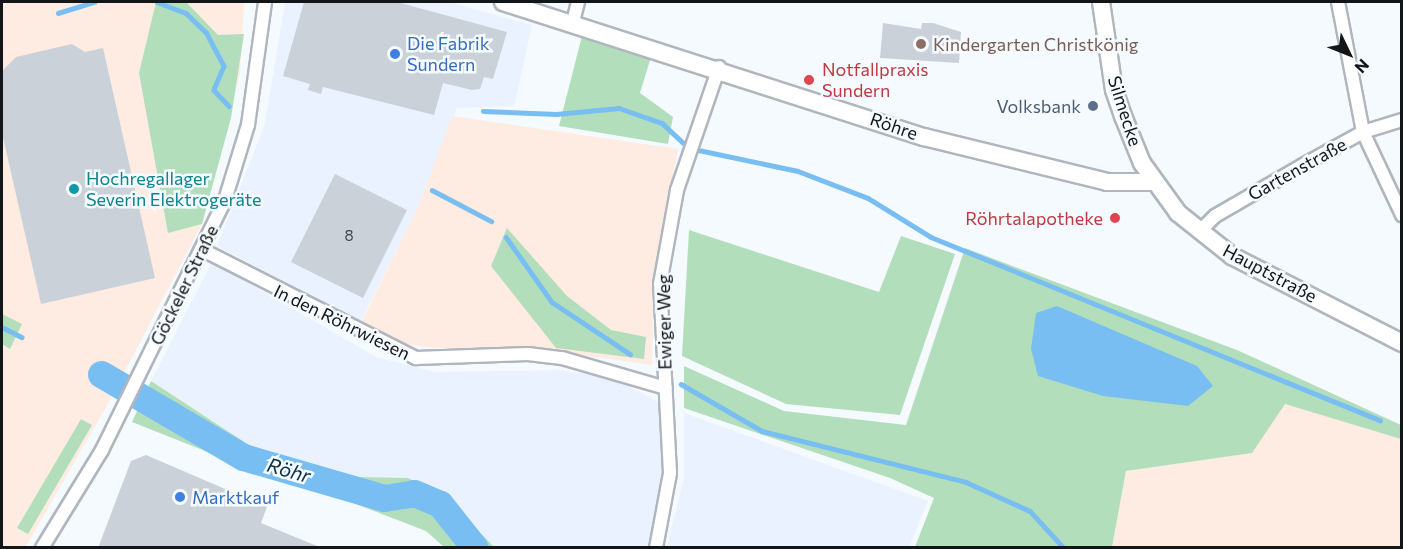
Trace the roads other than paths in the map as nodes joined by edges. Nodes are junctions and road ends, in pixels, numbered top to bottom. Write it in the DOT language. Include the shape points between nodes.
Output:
graph roads {
  1 [pos="265,2"];
  2 [pos="502,2"];
  3 [pos="578,2"];
  4 [pos="1101,2"];
  5 [pos="1338,2"];
  6 [pos="573,22"];
  7 [pos="719,67"];
  8 [pos="1401,120"];
  9 [pos="1363,132"];
  10 [pos="1154,182"];
  11 [pos="1401,215"];
  12 [pos="1199,232"];
  13 [pos="203,250"];
  14 [pos="1401,343"];
  15 [pos="666,388"];
  16 [pos="42,548"];
  17 [pos="656,548"];
  1 -- 13 [label="street, Göckeler Straße" via="248,125 225,200"];
  2 -- 6 [label="main road, Röhre"];
  3 -- 6 [label="street"];
  4 -- 10 [label="main road, Silmecke" via="1114,90"];
  5 -- 9 [label="street"];
  6 -- 7 [label="main road, Röhre"];
  7 -- 10 [label="main road, Röhre" via="924,137 1107,182"];
  7 -- 15 [label="street, Ewiger Weg" via="689,148 667,239 660,284"];
  8 -- 9 [label="street, Gartenstraße"];
  9 -- 11 [label="street"];
  9 -- 12 [label="street, Gartenstraße" via="1242,200"];
  10 -- 12 [label="main road, Hauptstraße"];
  12 -- 14 [label="main road, Hauptstraße" via="1232,256"];
  13 -- 15 [label="street, In den Röhrwiesen" via="416,358 528,354 562,358"];
  13 -- 16 [label="street, Göckeler Straße" via="125,405"];
  15 -- 17 [label="street, Ewiger Weg" via="670,473"];
}
